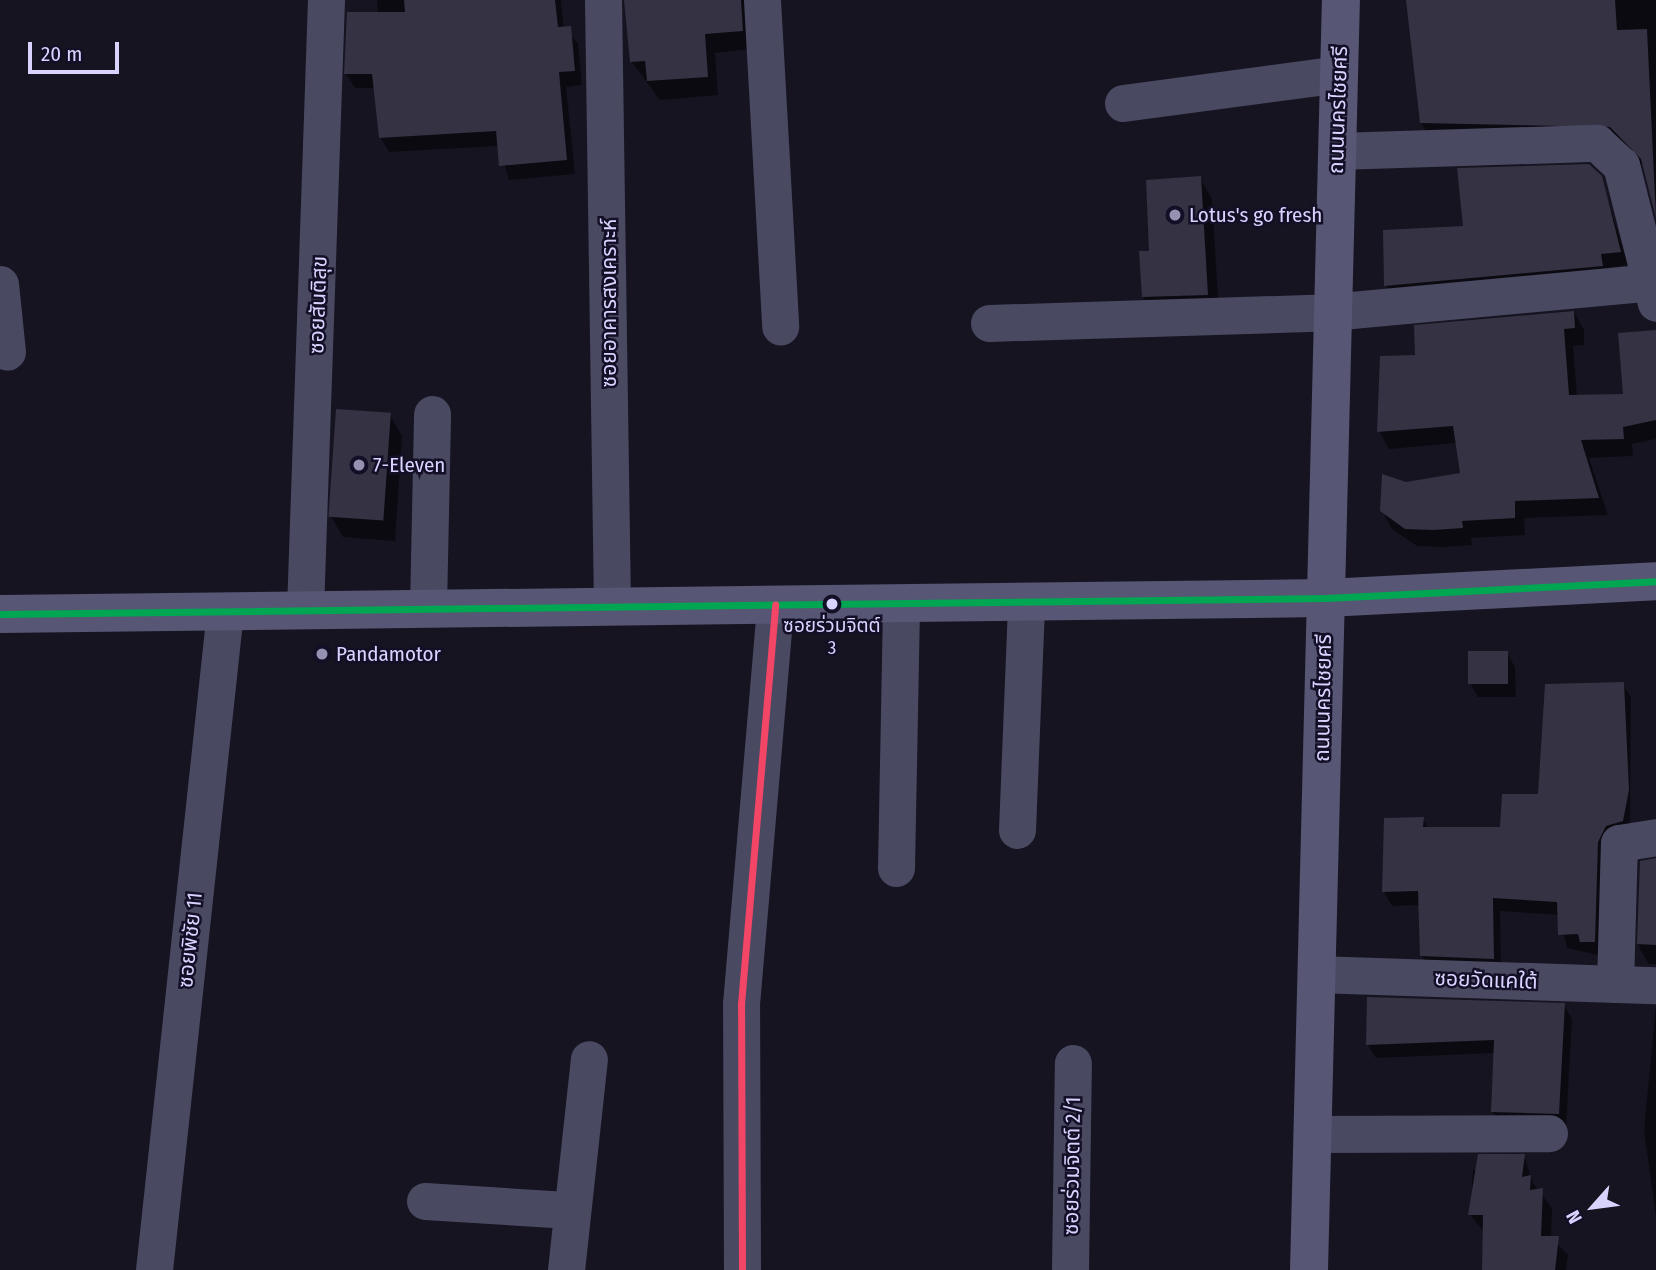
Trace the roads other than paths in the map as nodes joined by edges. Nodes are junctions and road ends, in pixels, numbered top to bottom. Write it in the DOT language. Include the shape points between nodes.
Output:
graph roads {
  1 [pos="326,0"];
  2 [pos="603,0"];
  3 [pos="762,0"];
  4 [pos="1341,0"];
  5 [pos="1339,74"];
  6 [pos="1123,103"];
  7 [pos="1337,151"];
  8 [pos="0,284"];
  9 [pos="1655,289"];
  10 [pos="1330,312"];
  11 [pos="989,323"];
  12 [pos="780,327"];
  13 [pos="7,352"];
  14 [pos="432,414"];
  15 [pos="1656,581"];
  16 [pos="1326,598"];
  17 [pos="1026,601"];
  18 [pos="901,603"];
  19 [pos="775,604"];
  20 [pos="612,606"];
  21 [pos="428,608"];
  22 [pos="305,610"];
  23 [pos="225,611"];
  24 [pos="0,614"];
  25 [pos="1017,830"];
  26 [pos="1656,837"];
  27 [pos="896,868"];
  28 [pos="1316,974"];
  29 [pos="1615,984"];
  30 [pos="1656,985"];
  31 [pos="589,1059"];
  32 [pos="1073,1063"];
  33 [pos="1549,1133"];
  34 [pos="1312,1135"];
  35 [pos="425,1201"];
  36 [pos="570,1210"];
  37 [pos="154,1270"];
  38 [pos="566,1270"];
  39 [pos="742,1270"];
  40 [pos="1070,1270"];
  41 [pos="1309,1270"];
  1 -- 22 [label="street, ซอยสันติสุข"];
  2 -- 20 [label="street, ซอยอาคารสงเคราะห์"];
  3 -- 12 [label="street"];
  4 -- 5 [label="street, ถนนนครไชยศรี"];
  5 -- 6 [label="street"];
  5 -- 7 [label="street, ถนนนครไชยศรี"];
  7 -- 9 [label="street" via="1597,143 1621,165"];
  7 -- 10 [label="street, ถนนนครไชยศรี"];
  8 -- 13 [label="street"];
  9 -- 10 [label="street"];
  10 -- 11 [label="street"];
  10 -- 16 [label="street, ถนนนครไชยศรี"];
  14 -- 21 [label="street"];
  15 -- 16 [label="street"];
  16 -- 17 [label="street"];
  16 -- 28 [label="street, ถนนนครไชยศรี"];
  17 -- 18 [label="street"];
  17 -- 25 [label="street"];
  18 -- 19 [label="street"];
  18 -- 27 [label="street"];
  19 -- 20 [label="street"];
  19 -- 39 [label="street" via="741,1004"];
  20 -- 21 [label="street"];
  21 -- 22 [label="street"];
  22 -- 23 [label="street"];
  23 -- 24 [label="street"];
  23 -- 37 [label="street, ซอยพิชัย 11"];
  26 -- 29 [label="street" via="1619,843"];
  28 -- 29 [label="street, ซอยวัดแคใต้"];
  28 -- 34 [label="street, ถนนนครไชยศรี"];
  29 -- 30 [label="street, ซอยวัดแคใต้"];
  31 -- 36 [label="street"];
  32 -- 40 [label="street, ซอยร่วมจิตต์ 2/1"];
  33 -- 34 [label="street"];
  34 -- 41 [label="street, ถนนนครไชยศรี"];
  35 -- 36 [label="street"];
  36 -- 38 [label="street"];
}
